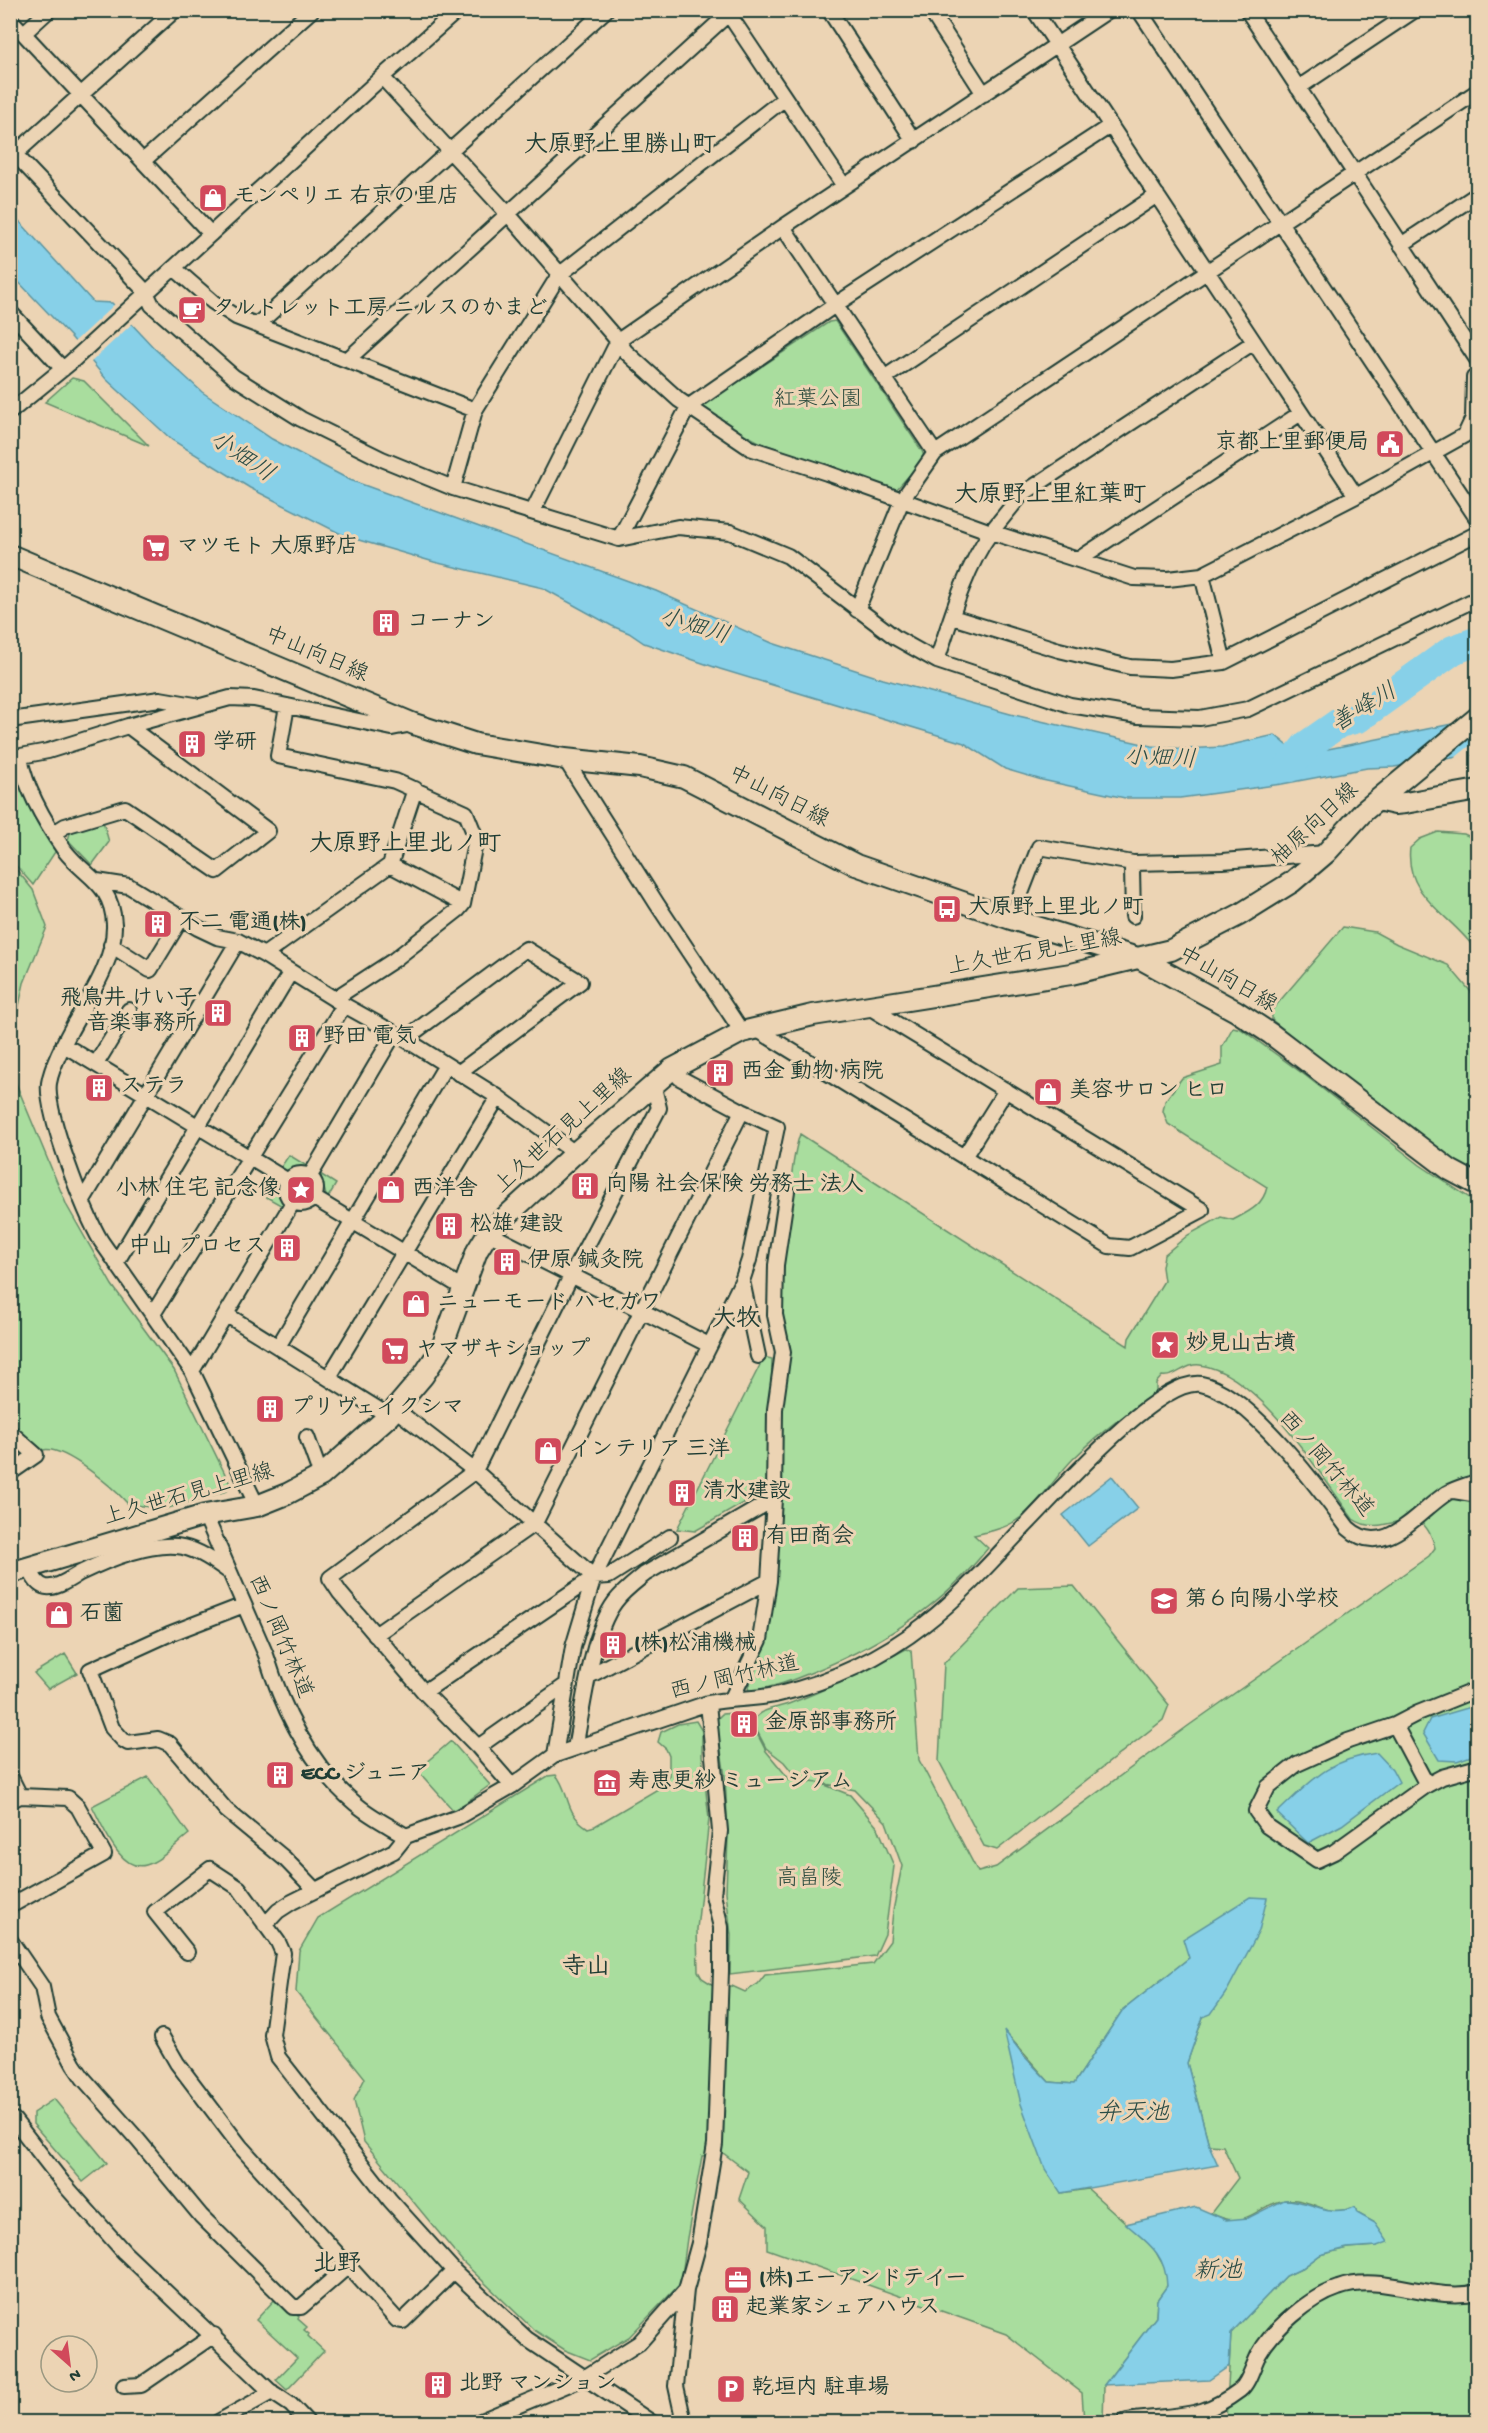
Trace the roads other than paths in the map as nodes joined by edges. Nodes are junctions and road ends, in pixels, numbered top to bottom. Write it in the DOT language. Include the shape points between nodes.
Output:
graph roads {
  1 [pos="49,10"];
  2 [pos="175,10"];
  3 [pos="312,10"];
  4 [pos="458,10"];
  5 [pos="606,10"];
  6 [pos="830,10"];
  7 [pos="930,10"];
  8 [pos="1034,10"];
  9 [pos="1109,10"];
  10 [pos="1139,10"];
  11 [pos="1414,10"];
  12 [pos="727,12"];
  13 [pos="1253,13"];
  14 [pos="10,19"];
  15 [pos="24,33"];
  16 [pos="1057,45"];
  17 [pos="382,77"];
  18 [pos="1298,88"];
  19 [pos="1478,91"];
  20 [pos="984,94"];
  21 [pos="81,95"];
  22 [pos="785,98"];
  23 [pos="1110,126"];
  24 [pos="914,141"];
  25 [pos="450,151"];
  26 [pos="13,152"];
  27 [pos="143,161"];
  28 [pos="1354,174"];
  29 [pos="844,186"];
  30 [pos="1478,194"];
  31 [pos="1157,195"];
  32 [pos="508,214"];
  33 [pos="1280,223"];
  34 [pos="783,227"];
  35 [pos="211,234"];
  36 [pos="1401,245"];
  37 [pos="174,268"];
  38 [pos="1207,272"];
  39 [pos="560,275"];
  40 [pos="141,297"];
  41 [pos="835,305"];
  42 [pos="10,312"];
  43 [pos="257,325"];
  44 [pos="618,341"];
  45 [pos="1254,342"];
  46 [pos="347,360"];
  47 [pos="1478,361"];
  48 [pos="66,366"];
  49 [pos="1478,377"];
  50 [pos="884,378"];
  51 [pos="688,407"];
  52 [pos="476,410"];
  53 [pos="10,412"];
  54 [pos="1301,413"];
  55 [pos="1471,435"];
  56 [pos="1432,452"];
  57 [pos="935,453"];
  58 [pos="453,488"];
  59 [pos="1356,496"];
  60 [pos="902,500"];
  61 [pos="533,511"];
  62 [pos="1478,520"];
  63 [pos="991,532"];
  64 [pos="1478,533"];
  65 [pos="619,539"];
  66 [pos="10,555"];
  67 [pos="1079,560"];
  68 [pos="1202,575"];
  69 [pos="1478,598"];
  70 [pos="857,610"];
  71 [pos="952,617"];
  72 [pos="937,661"];
  73 [pos="1224,662"];
  74 [pos="199,706"];
  75 [pos="287,706"];
  76 [pos="1478,717"];
  77 [pos="10,720"];
  78 [pos="414,724"];
  79 [pos="128,726"];
  80 [pos="15,758"];
  81 [pos="566,759"];
  82 [pos="415,789"];
  83 [pos="1478,790"];
  84 [pos="1377,800"];
  85 [pos="54,833"];
  86 [pos="1326,853"];
  87 [pos="1134,863"];
  88 [pos="390,865"];
  89 [pos="97,881"];
  90 [pos="463,904"];
  91 [pos="1133,916"];
  92 [pos="181,919"];
  93 [pos="1011,919"];
  94 [pos="238,941"];
  95 [pos="111,945"];
  96 [pos="264,956"];
  97 [pos="1141,959"];
  98 [pos="290,973"];
  99 [pos="339,1002"];
  100 [pos="869,1007"];
  101 [pos="129,1010"];
  102 [pos="749,1031"];
  103 [pos="400,1036"];
  104 [pos="64,1045"];
  105 [pos="96,1064"];
  106 [pos="446,1065"];
  107 [pos="672,1069"];
  108 [pos="459,1073"];
  109 [pos="653,1084"];
  110 [pos="1006,1090"];
  111 [pos="147,1096"];
  112 [pos="498,1097"];
  113 [pos="742,1111"];
  114 [pos="198,1128"];
  115 [pos="575,1153"];
  116 [pos="964,1157"];
  117 [pos="249,1159"];
  118 [pos="310,1176"];
  119 [pos="288,1181"];
  120 [pos="1478,1185"];
  121 [pos="787,1191"];
  122 [pos="314,1198"];
  123 [pos="83,1200"];
  124 [pos="293,1202"];
  125 [pos="352,1221"];
  126 [pos="488,1233"];
  127 [pos="404,1253"];
  128 [pos="116,1263"];
  129 [pos="572,1275"];
  130 [pos="742,1281"];
  131 [pos="463,1288"];
  132 [pos="642,1309"];
  133 [pos="153,1314"];
  134 [pos="227,1314"];
  135 [pos="279,1345"];
  136 [pos="709,1345"];
  137 [pos="758,1356"];
  138 [pos="192,1371"];
  139 [pos="330,1377"];
  140 [pos="392,1413"];
  141 [pos="10,1432"];
  142 [pos="307,1437"];
  143 [pos="475,1471"];
  144 [pos="10,1473"];
  145 [pos="321,1476"];
  146 [pos="1478,1481"];
  147 [pos="1452,1491"];
  148 [pos="1478,1495"];
  149 [pos="774,1499"];
  150 [pos="257,1506"];
  151 [pos="205,1515"];
  152 [pos="535,1523"];
  153 [pos="670,1537"];
  154 [pos="19,1570"];
  155 [pos="229,1573"];
  156 [pos="594,1576"];
  157 [pos="769,1581"];
  158 [pos="244,1605"];
  159 [pos="375,1635"];
  160 [pos="590,1676"];
  161 [pos="566,1685"];
  162 [pos="1478,1689"];
  163 [pos="424,1692"];
  164 [pos="732,1698"];
  165 [pos="708,1703"];
  166 [pos="1395,1725"];
  167 [pos="478,1747"];
  168 [pos="574,1748"];
  169 [pos="555,1755"];
  170 [pos="1478,1767"];
  171 [pos="10,1776"];
  172 [pos="1427,1785"];
  173 [pos="512,1786"];
  174 [pos="15,1798"];
  175 [pos="406,1836"];
  176 [pos="315,1890"];
  177 [pos="10,1906"];
  178 [pos="265,1925"];
  179 [pos="10,1940"];
  180 [pos="187,1952"];
  181 [pos="162,2037"];
  182 [pos="16,2118"];
  183 [pos="347,2267"];
  184 [pos="454,2271"];
  185 [pos="686,2290"];
  186 [pos="1478,2292"];
  187 [pos="214,2335"];
  188 [pos="584,2378"];
  189 [pos="124,2386"];
  190 [pos="272,2392"];
  191 [pos="218,2422"];
  192 [pos="307,2422"];
  193 [pos="478,2422"];
  194 [pos="651,2422"];
  195 [pos="684,2422"];
  196 [pos="1124,2422"];
  1 -- 15 [label="street"];
  2 -- 21 [label="street"];
  3 -- 27 [label="street"];
  4 -- 17 [label="street"];
  5 -- 25 [label="street"];
  6 -- 24 [label="street"];
  7 -- 20 [label="street"];
  8 -- 16 [label="street"];
  9 -- 16 [label="street"];
  10 -- 33 [label="street"];
  11 -- 18 [label="street"];
  12 -- 22 [label="street"];
  12 -- 32 [label="street"];
  13 -- 18 [label="street"];
  14 -- 15 [label="street"];
  15 -- 21 [label="street"];
  16 -- 20 [label="street"];
  16 -- 23 [label="street"];
  17 -- 25 [label="street"];
  17 -- 35 [label="street"];
  18 -- 28 [label="street"];
  19 -- 28 [label="street"];
  20 -- 24 [label="street"];
  21 -- 26 [label="street"];
  21 -- 27 [label="street"];
  22 -- 29 [label="street"];
  22 -- 39 [label="street"];
  23 -- 31 [label="street"];
  23 -- 41 [label="street"];
  24 -- 29 [label="street"];
  25 -- 32 [label="street"];
  25 -- 43 [label="street"];
  26 -- 40 [label="street"];
  27 -- 35 [label="street"];
  28 -- 33 [label="street"];
  28 -- 36 [label="street"];
  29 -- 34 [label="street"];
  30 -- 36 [label="street"];
  31 -- 38 [label="street"];
  31 -- 50 [label="street"];
  32 -- 39 [label="street"];
  32 -- 46 [label="street"];
  33 -- 38 [label="street"];
  33 -- 56 [label="street"];
  34 -- 41 [label="street"];
  34 -- 44 [label="street"];
  35 -- 37 [label="street"];
  36 -- 47 [label="street"];
  37 -- 40 [label="street"];
  37 -- 43 [label="street" via="227,312"];
  38 -- 45 [label="street"];
  38 -- 57 [label="street"];
  39 -- 44 [label="street"];
  39 -- 52 [label="street"];
  40 -- 48 [label="street"];
  40 -- 58 [label="street" via="226,370 266,398 343,441"];
  41 -- 50 [label="street"];
  41 -- 51 [label="street"];
  42 -- 48 [label="street"];
  43 -- 46 [label="street"];
  44 -- 51 [label="street"];
  44 -- 61 [label="street"];
  45 -- 54 [label="street"];
  45 -- 63 [label="street" via="1021,495"];
  46 -- 52 [label="street"];
  48 -- 53 [label="street"];
  49 -- 55 [label="street" via="1474,378"];
  50 -- 57 [label="street"];
  51 -- 60 [label="street" via="750,448"];
  51 -- 65 [label="street"];
  52 -- 58 [label="street"];
  54 -- 59 [label="street"];
  54 -- 67 [label="street"];
  55 -- 56 [label="street"];
  56 -- 59 [label="street"];
  56 -- 62 [label="street"];
  57 -- 60 [label="street"];
  58 -- 61 [label="street"];
  59 -- 68 [label="street"];
  60 -- 63 [label="street"];
  60 -- 70 [label="street"];
  61 -- 65 [label="street"];
  63 -- 67 [label="street"];
  63 -- 71 [label="street" via="981,545"];
  64 -- 73 [label="street"];
  65 -- 70 [label="street" via="678,527 730,532 788,556"];
  66 -- 78 [label="main road, 中山向日線"];
  67 -- 68 [label="street" via="1134,578"];
  68 -- 73 [label="street"];
  69 -- 72 [label="street" via="1248,710 1200,718 1138,716 1070,705"];
  70 -- 72 [label="street"];
  71 -- 72 [label="street"];
  71 -- 73 [label="street" via="1130,667 1171,669"];
  74 -- 75 [label="street" via="230,698"];
  74 -- 77 [label="street" via="160,699"];
  74 -- 79 [label="street"];
  75 -- 78 [label="street" via="392,728"];
  75 -- 82 [label="street" via="278,756 395,781"];
  76 -- 84 [label="main road, 柚原向日線"];
  78 -- 81 [label="main road, 中山向日線" via="476,744"];
  79 -- 80 [label="street"];
  79 -- 85 [label="street" via="268,831 217,872 125,808"];
  80 -- 85 [label="street"];
  81 -- 93 [label="main road, 中山向日線" via="640,767 684,777 856,865"];
  81 -- 102 [label="street" via="651,895"];
  82 -- 88 [label="street"];
  82 -- 90 [label="street" via="466,813 472,824 476,838"];
  83 -- 84 [label="main road" via="1395,804"];
  84 -- 86 [label="main road, 柚原向日線"];
  85 -- 89 [label="street" via="67,853"];
  86 -- 87 [label="street"];
  86 -- 97 [label="main road, 柚原向日線" via="1292,882 1239,915 1172,951"];
  87 -- 91 [label="street"];
  87 -- 93 [label="street" via="1040,846"];
  88 -- 90 [label="street"];
  88 -- 96 [label="street"];
  89 -- 92 [label="street" via="129,886"];
  89 -- 95 [label="street" via="104,888 112,911"];
  90 -- 99 [label="street"];
  92 -- 94 [label="street" via="217,937"];
  92 -- 95 [label="street" via="150,970"];
  93 -- 97 [label="main road, 中山向日線"];
  94 -- 96 [label="street"];
  94 -- 111 [label="street"];
  95 -- 104 [label="street" via="95,988"];
  96 -- 98 [label="street"];
  97 -- 100 [label="main road, 上久世石見上里線"];
  97 -- 120 [label="main road, 中山向日線" via="1271,1034 1450,1170"];
  98 -- 99 [label="street"];
  98 -- 114 [label="street"];
  99 -- 103 [label="street"];
  99 -- 117 [label="street"];
  100 -- 102 [label="main road, 上久世石見上里線"];
  100 -- 110 [label="street"];
  101 -- 105 [label="street"];
  102 -- 107 [label="main road, 上久世石見上里線"];
  102 -- 116 [label="street"];
  103 -- 106 [label="street"];
  103 -- 108 [label="street" via="526,949 580,982"];
  103 -- 118 [label="street"];
  104 -- 105 [label="street"];
  104 -- 123 [label="street" via="49,1081 49,1097"];
  105 -- 111 [label="street"];
  106 -- 108 [label="street"];
  106 -- 125 [label="street"];
  107 -- 109 [label="main road, 上久世石見上里線"];
  107 -- 113 [label="street"];
  108 -- 112 [label="street"];
  109 -- 115 [label="main road, 上久世石見上里線"];
  109 -- 129 [label="street" via="659,1108"];
  110 -- 116 [label="street"];
  110 -- 116 [label="street" via="1202,1210 1130,1248 1109,1246"];
  111 -- 114 [label="street"];
  111 -- 123 [label="street"];
  112 -- 115 [label="street"];
  112 -- 127 [label="street"];
  113 -- 130 [label="street" via="777,1127"];
  113 -- 132 [label="street"];
  114 -- 117 [label="street"];
  114 -- 128 [label="street"];
  115 -- 126 [label="main road, 上久世石見上里線"];
  117 -- 119 [label="street"];
  117 -- 133 [label="street"];
  118 -- 119 [label="street" via="300,1173"];
  118 -- 122 [label="street" via="316,1184"];
  119 -- 124 [label="street" via="287,1195"];
  121 -- 149 [label="street" via="776,1265 775,1315 783,1352 775,1409"];
  122 -- 124 [label="street" via="302,1204"];
  122 -- 125 [label="street"];
  123 -- 128 [label="street" via="90,1222"];
  124 -- 134 [label="street"];
  125 -- 127 [label="street"];
  125 -- 135 [label="street"];
  126 -- 129 [label="street"];
  126 -- 131 [label="main road, 上久世石見上里線"];
  127 -- 131 [label="street"];
  127 -- 139 [label="street"];
  128 -- 133 [label="street"];
  129 -- 132 [label="street"];
  129 -- 143 [label="street"];
  130 -- 136 [label="street"];
  130 -- 137 [label="street"];
  131 -- 140 [label="main road, 上久世石見上里線" via="442,1347"];
  132 -- 136 [label="street"];
  132 -- 152 [label="street"];
  133 -- 138 [label="street"];
  134 -- 135 [label="street"];
  134 -- 138 [label="street"];
  135 -- 139 [label="street"];
  136 -- 156 [label="street"];
  138 -- 150 [label="street"];
  139 -- 140 [label="street"];
  140 -- 143 [label="street"];
  140 -- 145 [label="main road, 上久世石見上里線"];
  141 -- 144 [label="street" via="36,1455"];
  142 -- 145 [label="street"];
  143 -- 152 [label="street"];
  143 -- 159 [label="street" via="330,1578"];
  145 -- 150 [label="main road, 上久世石見上里線"];
  146 -- 147 [label="street, 西ノ岡竹林道"];
  147 -- 148 [label="street"];
  147 -- 164 [label="street, 西ノ岡竹林道" via="1403,1529 1381,1539 1356,1536 1270,1432 1223,1393 1202,1384 1189,1384 1148,1408 1083,1464 926,1624 887,1650 829,1678 780,1694"];
  149 -- 157 [label="street"];
  149 -- 160 [label="street" via="708,1535 627,1588 606,1616"];
  150 -- 151 [label="main road, 上久世石見上里線"];
  151 -- 154 [label="main road, 上久世石見上里線"];
  151 -- 155 [label="street, 西ノ岡竹林道"];
  152 -- 156 [label="street"];
  152 -- 159 [label="street"];
  153 -- 156 [label="street" via="609,1576"];
  154 -- 155 [label="street" via="45,1587 53,1587 94,1567 165,1546 182,1547 206,1556"];
  155 -- 158 [label="street, 西ノ岡竹林道"];
  156 -- 161 [label="street"];
  156 -- 163 [label="street"];
  157 -- 160 [label="street"];
  157 -- 164 [label="street" via="759,1640"];
  158 -- 175 [label="street, 西ノ岡竹林道" via="299,1738 357,1805"];
  158 -- 176 [label="street" via="90,1670 112,1728 123,1740 128,1743 158,1739 170,1744 226,1810 268,1843"];
  159 -- 163 [label="street"];
  160 -- 168 [label="street"];
  161 -- 167 [label="street"];
  161 -- 169 [label="street"];
  162 -- 166 [label="street"];
  163 -- 167 [label="street"];
  164 -- 165 [label="street, 西ノ岡竹林道"];
  165 -- 168 [label="street, 西ノ岡竹林道"];
  165 -- 185 [label="street" via="720,1831 713,1894 721,1928 715,2144 699,2243"];
  166 -- 172 [label="street"];
  166 -- 172 [label="street" via="1297,1764 1268,1787 1256,1811 1268,1826 1317,1860"];
  167 -- 173 [label="street"];
  168 -- 169 [label="street, 西ノ岡竹林道"];
  169 -- 173 [label="street, 西ノ岡竹林道"];
  170 -- 172 [label="street"];
  171 -- 174 [label="street"];
  173 -- 175 [label="street, 西ノ岡竹林道" via="459,1816"];
  174 -- 177 [label="street" via="68,1798 78,1807 104,1854"];
  175 -- 176 [label="street" via="394,1851"];
  176 -- 178 [label="street" via="278,1911"];
  178 -- 180 [label="street" via="239,1888 210,1869 154,1912"];
  178 -- 184 [label="street" via="283,1953 272,2035 278,2056 390,2200"];
  179 -- 183 [label="street" via="42,1987 48,2017 83,2078 201,2216 293,2307 301,2307"];
  181 -- 183 [label="street" via="177,2063 240,2145"];
  182 -- 187 [label="street" via="63,2183 124,2252"];
  183 -- 184 [label="street" via="397,2320 403,2321"];
  184 -- 188 [label="street" via="527,2339"];
  185 -- 188 [label="street" via="639,2343"];
  185 -- 195 [label="street" via="676,2386"];
  186 -- 196 [label="street" via="1448,2294 1369,2283 1340,2287 1304,2307 1270,2338 1243,2388 1221,2403 1201,2413"];
  187 -- 189 [label="street" via="141,2385"];
  187 -- 190 [label="street"];
  188 -- 193 [label="street"];
  188 -- 194 [label="street"];
  190 -- 191 [label="street"];
  190 -- 192 [label="street"];
}
